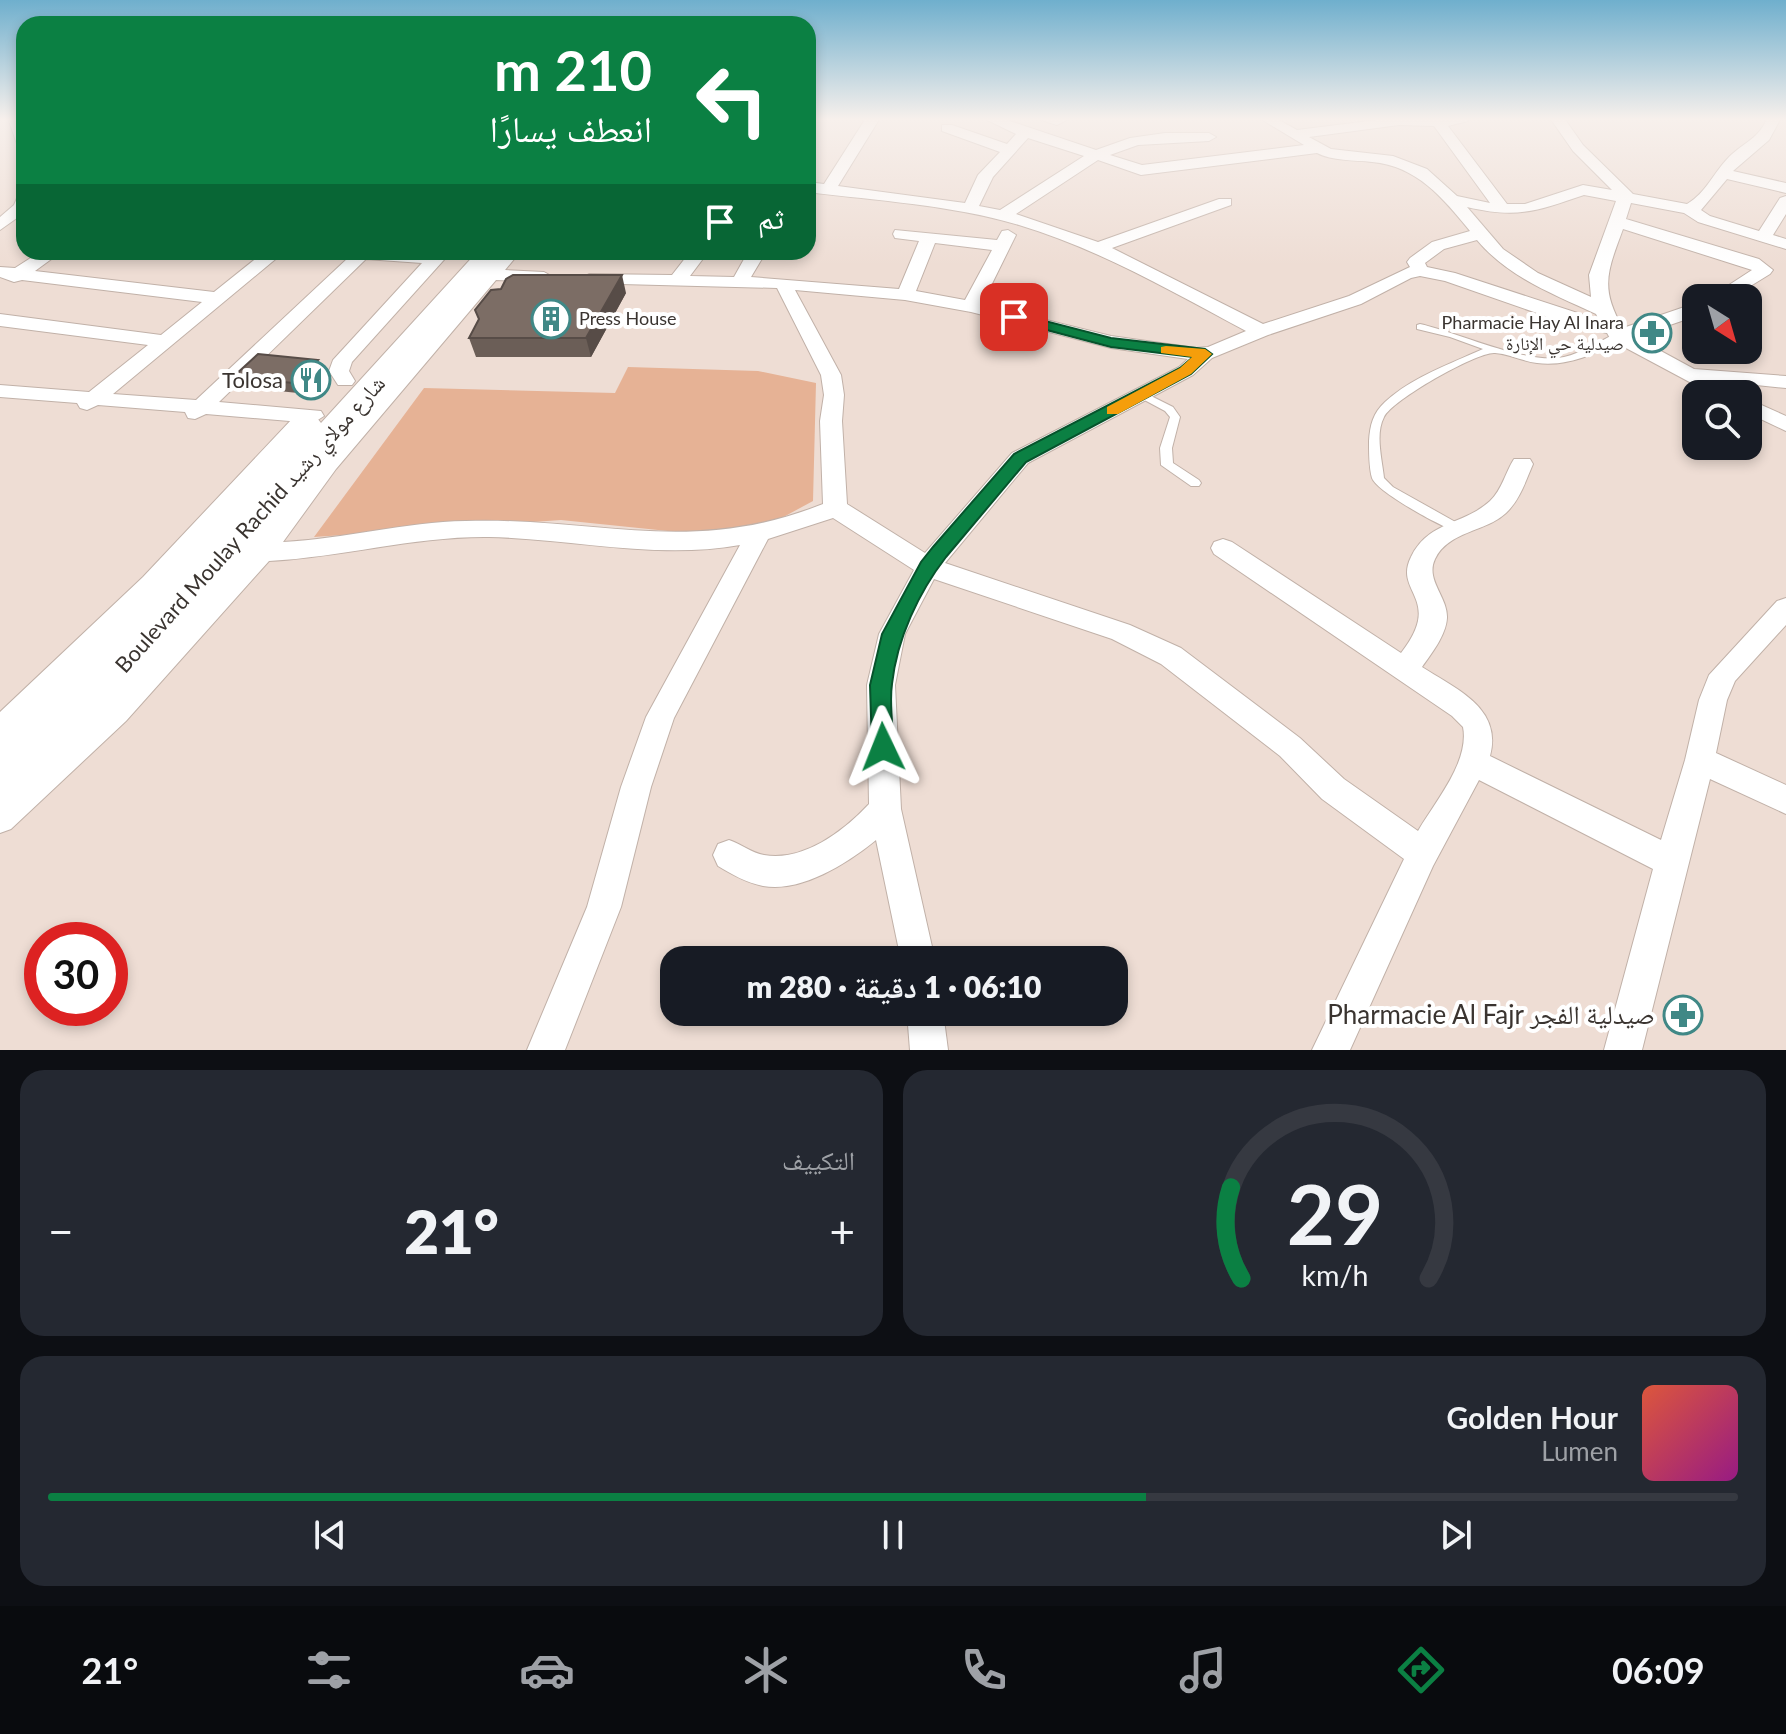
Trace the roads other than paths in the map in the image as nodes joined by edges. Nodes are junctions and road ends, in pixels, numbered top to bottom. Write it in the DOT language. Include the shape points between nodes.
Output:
graph roads {
  1 [pos="843,167"];
  2 [pos="995,167"];
  3 [pos="1079,167"];
  4 [pos="1132,167"];
  5 [pos="1165,167"];
  6 [pos="1412,167"];
  7 [pos="1472,167"];
  8 [pos="1597,167"];
  9 [pos="1728,167"];
  10 [pos="1723,173"];
  11 [pos="816,188"];
  12 [pos="1786,188"];
  13 [pos="829,189"];
  14 [pos="1626,196"];
  15 [pos="1452,199"];
  16 [pos="1786,201"];
  17 [pos="1225,202"];
  18 [pos="1503,209"];
  19 [pos="1689,209"];
  20 [pos="969,210"];
  21 [pos="1009,217"];
  22 [pos="1618,222"];
  23 [pos="901,234"];
  24 [pos="1482,234"];
  25 [pos="929,238"];
  26 [pos="1763,238"];
  27 [pos="1786,244"];
  28 [pos="1002,246"];
  29 [pos="1095,249"];
  30 [pos="40,260"];
  31 [pos="265,260"];
  32 [pos="356,260"];
  33 [pos="693,260"];
  34 [pos="752,260"];
  35 [pos="467,261"];
  36 [pos="1420,271"];
  37 [pos="0,272"];
  38 [pos="20,273"];
  39 [pos="678,280"];
  40 [pos="739,283"];
  41 [pos="783,283"];
  42 [pos="1741,284"];
  43 [pos="0,286"];
  44 [pos="905,295"];
  45 [pos="218,298"];
  46 [pos="971,307"];
  47 [pos="1603,310"];
  48 [pos="1682,315"];
  49 [pos="0,320"];
  50 [pos="1420,327"];
  51 [pos="1261,331"];
  52 [pos="1616,332"];
  53 [pos="164,341"];
  54 [pos="1491,349"];
  55 [pos="1205,354"];
  56 [pos="1686,371"];
  57 [pos="1702,380"];
  58 [pos="1786,382"];
  59 [pos="0,391"];
  60 [pos="1141,394"];
  61 [pos="0,404"];
  62 [pos="86,404"];
  63 [pos="1762,412"];
  64 [pos="194,414"];
  65 [pos="1786,424"];
  66 [pos="305,425"];
  67 [pos="1522,464"];
  68 [pos="1195,483"];
  69 [pos="835,508"];
  70 [pos="1455,527"];
  71 [pos="758,535"];
  72 [pos="1223,548"];
  73 [pos="244,553"];
  74 [pos="928,567"];
  75 [pos="1786,608"];
  76 [pos="1405,669"];
  77 [pos="0,740"];
  78 [pos="1700,760"];
  79 [pos="1472,762"];
  80 [pos="0,787"];
  81 [pos="1786,800"];
  82 [pos="885,809"];
  83 [pos="0,819"];
  84 [pos="1423,854"];
  85 [pos="729,855"];
  86 [pos="1671,861"];
  87 [pos="915,946"];
  88 [pos="926,1026"];
  89 [pos="546,1050"];
  90 [pos="929,1050"];
  91 [pos="1331,1050"];
  92 [pos="1623,1050"];
  1 -- 13 [label="street"];
  2 -- 20 [label="street" via="977,188"];
  3 -- 21 [label="street"];
  4 -- 5 [label="street"];
  6 -- 15 [label="street"];
  7 -- 18 [label="street"];
  8 -- 14 [label="street"];
  9 -- 10 [label="street"];
  10 -- 12 [label="street"];
  10 -- 19 [label="street" via="1700,204"];
  11 -- 13 [label="street"];
  13 -- 20 [label="street"];
  14 -- 18 [label="street" via="1583,190 1538,207"];
  14 -- 19 [label="street"];
  14 -- 22 [label="street"];
  15 -- 18 [label="street"];
  15 -- 24 [label="street"];
  16 -- 26 [label="street"];
  17 -- 29 [label="street"];
  19 -- 26 [label="street"];
  20 -- 21 [label="street"];
  21 -- 28 [label="street"];
  21 -- 29 [label="street"];
  22 -- 42 [label="street" via="1764,270"];
  22 -- 47 [label="street" via="1598,275"];
  23 -- 25 [label="street"];
  24 -- 36 [label="street" via="1427,250 1416,262"];
  24 -- 47 [label="street" via="1497,253 1532,277"];
  25 -- 28 [label="street"];
  25 -- 44 [label="street"];
  26 -- 27 [label="street"];
  28 -- 46 [label="street"];
  29 -- 51 [label="street"];
  30 -- 38 [label="street"];
  31 -- 45 [label="street"];
  32 -- 64 [label="street"];
  33 -- 39 [label="street"];
  34 -- 40 [label="street"];
  35 -- 39 [label="street"];
  35 -- 66 [label="main road, Boulevard Moulay Rachid شارع مولاي رشيد"];
  35 -- 73 [label="main road, Boulevard Moulay Rachid شارع مولاي رشيد"];
  36 -- 51 [label="street" via="1355,300"];
  36 -- 52 [label="street"];
  37 -- 38 [label="street"];
  38 -- 43 [label="street"];
  38 -- 45 [label="street"];
  39 -- 40 [label="street"];
  40 -- 41 [label="street"];
  41 -- 44 [label="street"];
  41 -- 69 [label="street" via="831,375"];
  44 -- 46 [label="street"];
  45 -- 53 [label="street"];
  46 -- 55 [label="street" via="1111,342"];
  47 -- 52 [label="street"];
  48 -- 52 [label="street"];
  49 -- 53 [label="street"];
  50 -- 54 [label="lane"];
  51 -- 55 [label="street"];
  52 -- 54 [label="lane" via="1573,357 1554,361"];
  52 -- 56 [label="street"];
  53 -- 62 [label="street"];
  54 -- 70 [label="lane" via="1431,377 1379,415 1378,479"];
  55 -- 60 [label="street" via="1186,371"];
  56 -- 57 [label="street"];
  56 -- 58 [label="street"];
  59 -- 62 [label="street"];
  60 -- 68 [label="lane" via="1175,417 1167,465"];
  60 -- 74 [label="street" via="1020,458"];
  61 -- 62 [label="street"];
  62 -- 64 [label="street"];
  63 -- 65 [label="street"];
  64 -- 66 [label="street"];
  66 -- 77 [label="main road, Boulevard Moulay Rachid شارع مولاي رشيد" via="132,613"];
  67 -- 70 [label="street" via="1495,509"];
  69 -- 71 [label="street"];
  69 -- 74 [label="street"];
  70 -- 76 [label="street" via="1422,559 1420,576 1434,613 1432,627"];
  71 -- 73 [label="street" via="663,542 461,529 345,546"];
  71 -- 89 [label="street" via="660,717 604,907"];
  72 -- 76 [label="street"];
  73 -- 80 [label="main road, Boulevard Moulay Rachid شارع مولاي رشيد"];
  73 -- 83 [label="street" via="116,713"];
  74 -- 82 [label="street" via="892,634 881,685"];
  74 -- 84 [label="street" via="1121,632 1171,656 1290,747 1333,789"];
  75 -- 78 [label="street" via="1723,675"];
  76 -- 79 [label="street" via="1474,719 1479,738"];
  78 -- 81 [label="street"];
  78 -- 86 [label="street"];
  79 -- 84 [label="street"];
  79 -- 86 [label="street"];
  82 -- 85 [label="street" via="866,832 814,862 775,872 752,868"];
  82 -- 87 [label="street"];
  84 -- 91 [label="street"];
  86 -- 92 [label="street"];
  88 -- 90 [label="street"];
}
